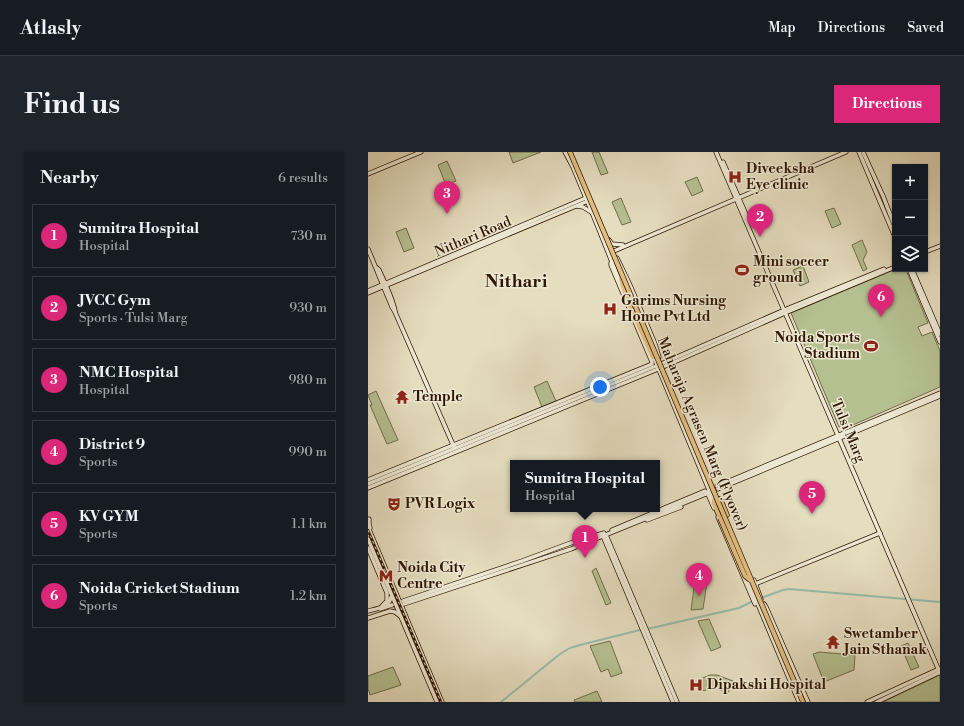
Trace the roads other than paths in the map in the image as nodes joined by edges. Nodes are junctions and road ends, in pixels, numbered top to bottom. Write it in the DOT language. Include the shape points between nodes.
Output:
graph roads {
  1 [pos="421,152"];
  2 [pos="718,152"];
  3 [pos="846,152"];
  4 [pos="859,152"];
  5 [pos="863,152"];
  6 [pos="569,153"];
  7 [pos="840,153"];
  8 [pos="368,174"];
  9 [pos="581,186"];
  10 [pos="881,191"];
  11 [pos="878,196"];
  12 [pos="737,198"];
  13 [pos="588,199"];
  14 [pos="886,202"];
  15 [pos="577,204"];
  16 [pos="881,204"];
  17 [pos="593,214"];
  18 [pos="892,219"];
  19 [pos="516,229"];
  20 [pos="892,229"];
  21 [pos="608,240"];
  22 [pos="940,246"];
  23 [pos="623,247"];
  24 [pos="368,249"];
  25 [pos="614,250"];
  26 [pos="928,251"];
  27 [pos="617,257"];
  28 [pos="892,266"];
  29 [pos="620,270"];
  30 [pos="910,272"];
  31 [pos="910,272"];
  32 [pos="381,278"];
  33 [pos="621,278"];
  34 [pos="386,286"];
  35 [pos="378,288"];
  36 [pos="368,292"];
  37 [pos="786,311"];
  38 [pos="780,315"];
  39 [pos="788,319"];
  40 [pos="940,334"];
  41 [pos="940,342"];
  42 [pos="658,356"];
  43 [pos="669,362"];
  44 [pos="655,365"];
  45 [pos="663,365"];
  46 [pos="647,371"];
  47 [pos="666,375"];
  48 [pos="663,380"];
  49 [pos="815,382"];
  50 [pos="940,393"];
  51 [pos="940,396"];
  52 [pos="836,430"];
  53 [pos="845,432"];
  54 [pos="838,438"];
  55 [pos="694,441"];
  56 [pos="690,443"];
  57 [pos="454,449"];
  58 [pos="368,480"];
  59 [pos="368,484"];
  60 [pos="368,488"];
  61 [pos="716,488"];
  62 [pos="707,492"];
  63 [pos="719,499"];
  64 [pos="714,500"];
  65 [pos="660,508"];
  66 [pos="660,511"];
  67 [pos="650,512"];
  68 [pos="656,512"];
  69 [pos="727,517"];
  70 [pos="369,519"];
  71 [pos="636,520"];
  72 [pos="721,520"];
  73 [pos="368,527"];
  74 [pos="614,531"];
  75 [pos="881,533"];
  76 [pos="604,535"];
  77 [pos="370,538"];
  78 [pos="579,540"];
  79 [pos="609,543"];
  80 [pos="568,544"];
  81 [pos="575,547"];
  82 [pos="368,548"];
  83 [pos="563,552"];
  84 [pos="493,573"];
  85 [pos="751,580"];
  86 [pos="755,584"];
  87 [pos="391,594"];
  88 [pos="397,596"];
  89 [pos="763,603"];
  90 [pos="403,605"];
  91 [pos="382,606"];
  92 [pos="392,607"];
  93 [pos="368,615"];
  94 [pos="401,616"];
  95 [pos="777,636"];
  96 [pos="772,638"];
  97 [pos="422,655"];
  98 [pos="417,656"];
  99 [pos="937,663"];
  100 [pos="940,670"];
  101 [pos="930,672"];
  102 [pos="430,673"];
  103 [pos="425,675"];
  104 [pos="800,690"];
  105 [pos="795,692"];
  106 [pos="437,702"];
  107 [pos="442,702"];
  108 [pos="673,702"];
  109 [pos="676,702"];
  110 [pos="802,702"];
  111 [pos="867,702"];
  112 [pos="877,702"];
  1 -- 8 [label="street"];
  2 -- 12 [label="street, Tulsi Marg"];
  3 -- 7 [label="street"];
  4 -- 11 [label="street"];
  5 -- 10 [label="street"];
  6 -- 9 [label="street"];
  6 -- 13 [label="street"];
  6 -- 29 [label="main road, Maharaja Agrasen Marg (Flyover), bridge"];
  6 -- 33 [label="main road, Maharaja Agrasen Marg (Flyover), bridge"];
  7 -- 12 [label="street"];
  9 -- 13 [label="street"];
  9 -- 15 [label="street" via="581,197"];
  10 -- 11 [label="street" via="882,197"];
  10 -- 14 [label="street"];
  11 -- 16 [label="street"];
  12 -- 23 [label="street"];
  12 -- 23 [label="street"];
  12 -- 37 [label="street, Tulsi Marg"];
  13 -- 15 [label="street"];
  13 -- 17 [label="street"];
  13 -- 21 [label="street" via="600,217"];
  14 -- 16 [label="street" via="882,200"];
  14 -- 18 [label="street"];
  15 -- 17 [label="street"];
  15 -- 19 [label="street"];
  16 -- 20 [label="street"];
  17 -- 44 [label="street"];
  19 -- 34 [label="street, Nithari Road"];
  19 -- 34 [label="street, Nithari Road" via="451,255"];
  21 -- 23 [label="street"];
  21 -- 25 [label="street"];
  22 -- 26 [label="street"];
  23 -- 25 [label="street"];
  23 -- 27 [label="street"];
  24 -- 32 [label="street"];
  25 -- 27 [label="street"];
  27 -- 42 [label="street"];
  28 -- 37 [label="street"];
  29 -- 42 [label="main road, bridge"];
  29 -- 85 [label="main road, Maharaja Agrasen Marg (Flyover), bridge"];
  30 -- 40 [label="street"];
  31 -- 41 [label="street"];
  32 -- 34 [label="street"];
  32 -- 34 [label="street"];
  32 -- 35 [label="street"];
  33 -- 44 [label="main road"];
  33 -- 85 [label="main road, Maharaja Agrasen Marg (Flyover), bridge"];
  34 -- 35 [label="street, Nithari Road"];
  34 -- 35 [label="street"];
  34 -- 57 [label="street" via="392,307"];
  35 -- 36 [label="street, Nithari Road"];
  37 -- 38 [label="street"];
  37 -- 39 [label="street, Tulsi Marg"];
  37 -- 43 [label="street"];
  37 -- 49 [label="street, Tulsi Marg"];
  38 -- 39 [label="street"];
  38 -- 43 [label="street"];
  39 -- 49 [label="street, Tulsi Marg"];
  42 -- 43 [label="street"];
  42 -- 45 [label="street"];
  43 -- 45 [label="street"];
  43 -- 47 [label="street"];
  44 -- 45 [label="street"];
  44 -- 46 [label="street"];
  44 -- 46 [label="street"];
  44 -- 48 [label="street"];
  44 -- 57 [label="street"];
  45 -- 47 [label="street"];
  46 -- 48 [label="street"];
  46 -- 57 [label="street"];
  47 -- 55 [label="street"];
  48 -- 56 [label="street"];
  49 -- 52 [label="street, Tulsi Marg"];
  50 -- 53 [label="street"];
  51 -- 54 [label="street"];
  52 -- 53 [label="street"];
  52 -- 54 [label="street, Tulsi Marg"];
  53 -- 54 [label="street"];
  54 -- 61 [label="street"];
  54 -- 75 [label="street, Tulsi Marg"];
  55 -- 56 [label="street"];
  55 -- 61 [label="street"];
  56 -- 62 [label="street"];
  57 -- 58 [label="street"];
  57 -- 59 [label="street"];
  57 -- 60 [label="street"];
  61 -- 63 [label="street"];
  62 -- 64 [label="street"];
  62 -- 65 [label="street"];
  62 -- 66 [label="street"];
  62 -- 74 [label="street" via="649,520"];
  62 -- 110 [label="street"];
  63 -- 69 [label="main road"];
  64 -- 72 [label="main road"];
  67 -- 71 [label="street"];
  68 -- 71 [label="street"];
  69 -- 72 [label="street"];
  69 -- 85 [label="main road, bridge" via="750,570"];
  69 -- 86 [label="street"];
  70 -- 77 [label="street" via="372,533"];
  71 -- 78 [label="street"];
  72 -- 85 [label="main road, bridge" via="745,576"];
  72 -- 96 [label="street"];
  73 -- 77 [label="street"];
  74 -- 76 [label="street"];
  74 -- 79 [label="street"];
  75 -- 86 [label="street"];
  75 -- 99 [label="street, Tulsi Marg"];
  76 -- 79 [label="street"];
  76 -- 81 [label="street"];
  76 -- 108 [label="street"];
  77 -- 87 [label="street"];
  77 -- 88 [label="street"];
  78 -- 80 [label="street"];
  78 -- 81 [label="street" via="573,544"];
  79 -- 109 [label="street"];
  80 -- 83 [label="street" via="569,547"];
  80 -- 84 [label="street"];
  81 -- 83 [label="street"];
  82 -- 91 [label="street" via="387,593 387,601"];
  83 -- 84 [label="street"];
  84 -- 90 [label="street" via="483,579"];
  84 -- 90 [label="street" via="484,573 430,591"];
  85 -- 110 [label="main road, Maharaja Agrasen Marg (Flyover), bridge"];
  86 -- 89 [label="street, bridge"];
  87 -- 92 [label="street"];
  87 -- 94 [label="street"];
  88 -- 90 [label="street"];
  88 -- 90 [label="street"];
  89 -- 95 [label="street"];
  89 -- 110 [label="street"];
  90 -- 97 [label="street"];
  91 -- 92 [label="street" via="388,604"];
  91 -- 93 [label="street"];
  92 -- 93 [label="street"];
  92 -- 93 [label="street" via="388,611"];
  92 -- 94 [label="street"];
  94 -- 98 [label="street"];
  95 -- 96 [label="street"];
  95 -- 104 [label="street"];
  96 -- 105 [label="street"];
  97 -- 98 [label="street" via="424,666"];
  97 -- 102 [label="street"];
  98 -- 103 [label="street"];
  99 -- 100 [label="street, Tulsi Marg"];
  99 -- 101 [label="street"];
  100 -- 101 [label="street"];
  100 -- 112 [label="street"];
  101 -- 111 [label="street"];
  102 -- 103 [label="street" via="425,668"];
  102 -- 107 [label="street"];
  103 -- 106 [label="street"];
  104 -- 105 [label="street"];
  104 -- 110 [label="street"];
  105 -- 110 [label="street"];
}
